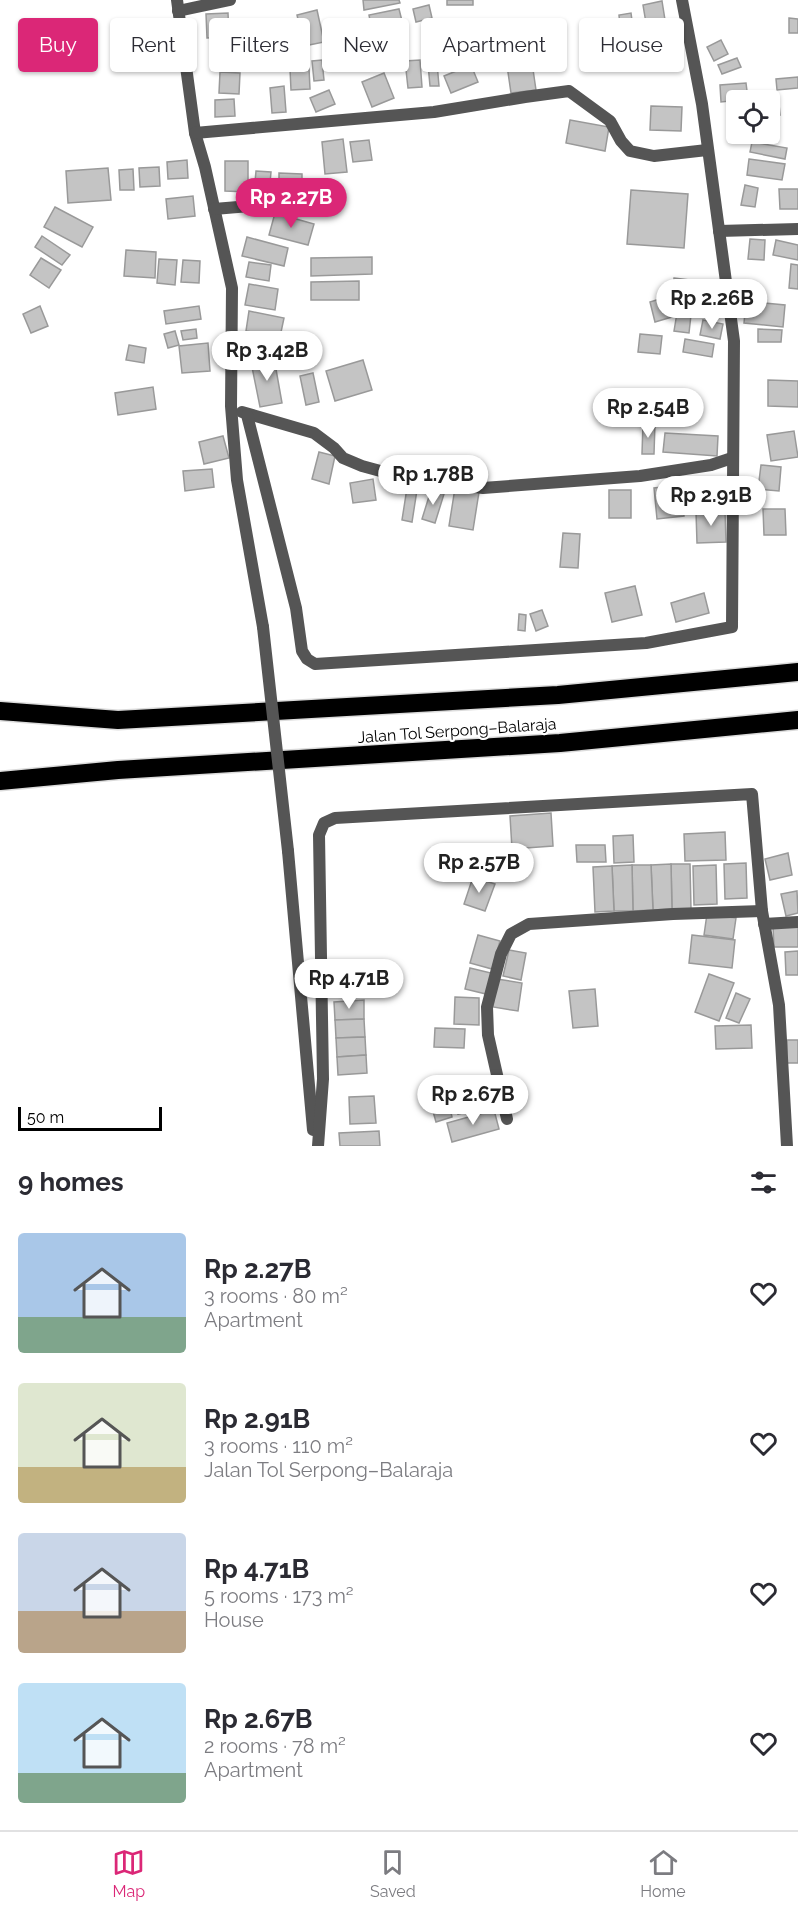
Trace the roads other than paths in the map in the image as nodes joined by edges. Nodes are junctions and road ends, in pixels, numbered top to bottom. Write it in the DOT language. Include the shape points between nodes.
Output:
graph roads {
  1 [pos="230,0"];
  2 [pos="682,0"];
  3 [pos="177,5"];
  4 [pos="195,133"];
  5 [pos="707,150"];
  6 [pos="318,189"];
  7 [pos="214,209"];
  8 [pos="798,229"];
  9 [pos="719,231"];
  10 [pos="231,406"];
  11 [pos="247,415"];
  12 [pos="732,458"];
  13 [pos="798,672"];
  14 [pos="0,711"];
  15 [pos="798,720"];
  16 [pos="0,781"];
  17 [pos="762,911"];
  18 [pos="798,921"];
  19 [pos="764,924"];
  20 [pos="507,1119"];
  21 [pos="316,1146"];
  22 [pos="786,1146"];
  1 -- 3 [label="street"];
  2 -- 5 [label="street"];
  3 -- 4 [label="street"];
  4 -- 5 [label="street" via="434,112 569,91 610,122 630,151 654,156"];
  4 -- 7 [label="street"];
  5 -- 9 [label="street"];
  6 -- 7 [label="street" via="286,202"];
  7 -- 10 [label="street" via="232,288"];
  8 -- 9 [label="street"];
  9 -- 12 [label="street" via="734,341"];
  10 -- 11 [label="street"];
  10 -- 21 [label="street, bridge" via="237,480 264,627"];
  11 -- 12 [label="street" via="314,433 343,458 362,466 406,478 483,488 683,471"];
  11 -- 12 [label="street" via="296,608 303,651 315,664 646,643 732,627"];
  13 -- 14 [label="highway, Jalan Tol Serpong–Balaraja" via="558,695 118,720"];
  15 -- 16 [label="highway, Jalan Tol Serpong–Balaraja" via="560,743"];
  17 -- 19 [label="street"];
  17 -- 20 [label="street" via="529,924 510,934 487,1007 488,1035"];
  17 -- 21 [label="street" via="752,794 335,818 324,824 319,835 323,1079"];
  18 -- 19 [label="street"];
  19 -- 22 [label="street" via="779,1005"];
}
